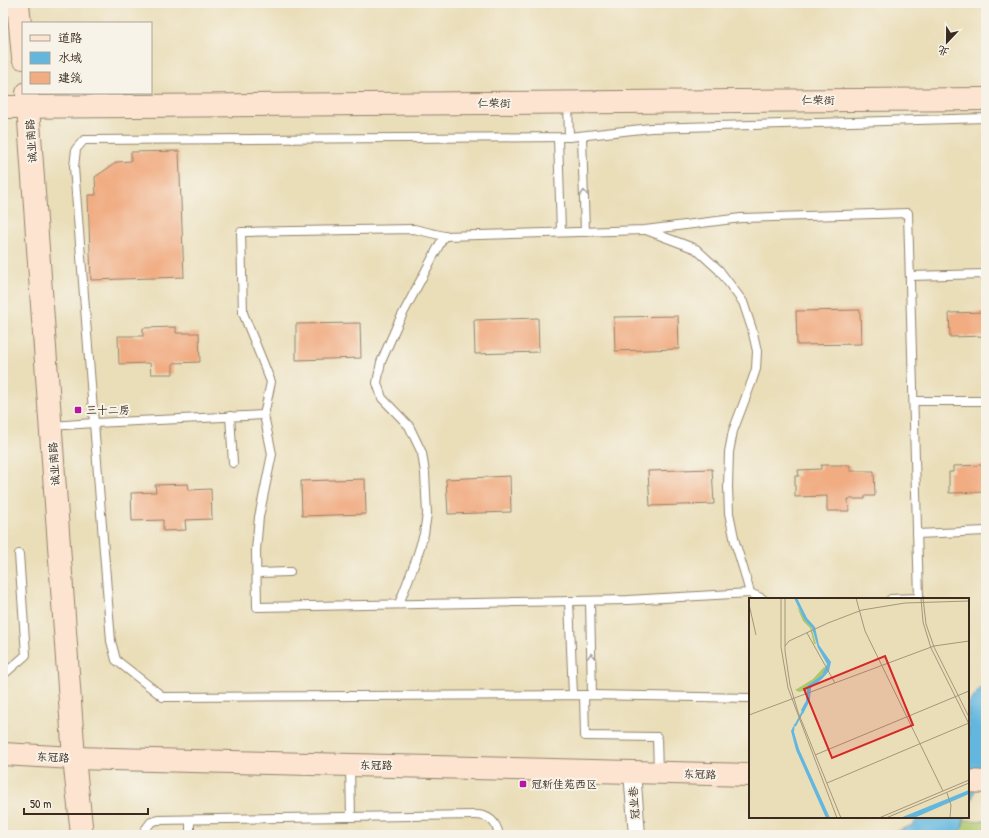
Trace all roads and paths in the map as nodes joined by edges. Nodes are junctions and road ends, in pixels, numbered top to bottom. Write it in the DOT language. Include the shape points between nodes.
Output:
graph roads {
  1 [pos="18,3"];
  2 [pos="22,47"];
  3 [pos="986,99"];
  4 [pos="28,100"];
  5 [pos="568,102"];
  6 [pos="3,107"];
  7 [pos="986,118"];
  8 [pos="582,136"];
  9 [pos="558,138"];
  10 [pos="569,138"];
  11 [pos="645,230"];
  12 [pos="561,232"];
  13 [pos="585,232"];
  14 [pos="444,236"];
  15 [pos="986,274"];
  16 [pos="910,276"];
  17 [pos="986,401"];
  18 [pos="914,402"];
  19 [pos="264,415"];
  20 [pos="230,416"];
  21 [pos="94,423"];
  22 [pos="51,426"];
  23 [pos="233,463"];
  24 [pos="986,531"];
  25 [pos="918,534"];
  26 [pos="19,554"];
  27 [pos="290,572"];
  28 [pos="257,573"];
  29 [pos="750,593"];
  30 [pos="761,598"];
  31 [pos="920,598"];
  32 [pos="590,600"];
  33 [pos="569,601"];
  34 [pos="399,604"];
  35 [pos="3,675"];
  36 [pos="573,695"];
  37 [pos="588,695"];
  38 [pos="749,698"];
  39 [pos="3,754"];
  40 [pos="74,758"];
  41 [pos="350,764"];
  42 [pos="632,772"];
  43 [pos="658,773"];
  44 [pos="749,775"];
  45 [pos="969,781"];
  46 [pos="986,782"];
  47 [pos="351,817"];
  48 [pos="190,820"];
  49 [pos="82,835"];
  50 [pos="146,835"];
  51 [pos="190,835"];
  52 [pos="499,835"];
  53 [pos="637,835"];
  1 -- 2 [label="street"];
  3 -- 5 [label="street, 仁荣街"];
  4 -- 5 [label="street, 仁荣街"];
  4 -- 6 [label="street, 仁荣街"];
  4 -- 22 [label="street, 诚业南路"];
  5 -- 10 [label="lane"];
  7 -- 8 [label="lane" via="651,128"];
  8 -- 10 [label="lane"];
  13 -- 8 [label="lane, one-way"];
  9 -- 10 [label="lane"];
  9 -- 12 [label="lane"];
  9 -- 21 [label="lane" via="84,140 76,150 74,167"];
  11 -- 13 [label="lane"];
  11 -- 16 [label="lane" via="741,218 908,213"];
  11 -- 29 [label="lane" via="696,249 719,270 743,302 752,329 757,351 756,369 733,431 729,452 728,487 729,513 735,542"];
  12 -- 13 [label="lane"];
  12 -- 14 [label="lane"];
  14 -- 19 [label="lane" via="414,229 241,232 243,313 271,382"];
  14 -- 34 [label="lane" via="398,323 381,362 377,383 382,398 408,426 422,453 425,473 427,514 424,534"];
  15 -- 16 [label="lane"];
  16 -- 18 [label="lane"];
  17 -- 18 [label="lane"];
  18 -- 25 [label="lane"];
  19 -- 20 [label="lane"];
  19 -- 28 [label="lane" via="272,454 259,517"];
  20 -- 21 [label="lane"];
  20 -- 23 [label="lane"];
  21 -- 22 [label="lane"];
  21 -- 36 [label="lane" via="111,641 116,660 163,697"];
  22 -- 40 [label="street, 诚业南路"];
  24 -- 25 [label="lane"];
  25 -- 31 [label="lane"];
  26 -- 35 [label="lane" via="26,655"];
  27 -- 28 [label="lane"];
  28 -- 34 [label="lane" via="257,607"];
  29 -- 30 [label="lane"];
  29 -- 32 [label="lane"];
  32 -- 33 [label="lane"];
  37 -- 32 [label="lane, one-way"];
  33 -- 34 [label="lane"];
  33 -- 36 [label="lane"];
  36 -- 37 [label="lane"];
  37 -- 38 [label="lane"];
  37 -- 43 [label="lane" via="585,736 658,737"];
  39 -- 40 [label="street, 东冠路"];
  40 -- 41 [label="street, 东冠路"];
  40 -- 49 [label="street, 诚业南路"];
  41 -- 42 [label="street, 东冠路"];
  41 -- 47 [label="lane"];
  42 -- 43 [label="street, 东冠路"];
  42 -- 53 [label="street, 冠业巷"];
  43 -- 44 [label="street, 东冠路"];
  45 -- 46 [label="street"];
  47 -- 48 [label="lane"];
  47 -- 52 [label="lane" via="482,815 490,818"];
  48 -- 50 [label="lane" via="151,822 145,830"];
  48 -- 51 [label="lane"];
}
